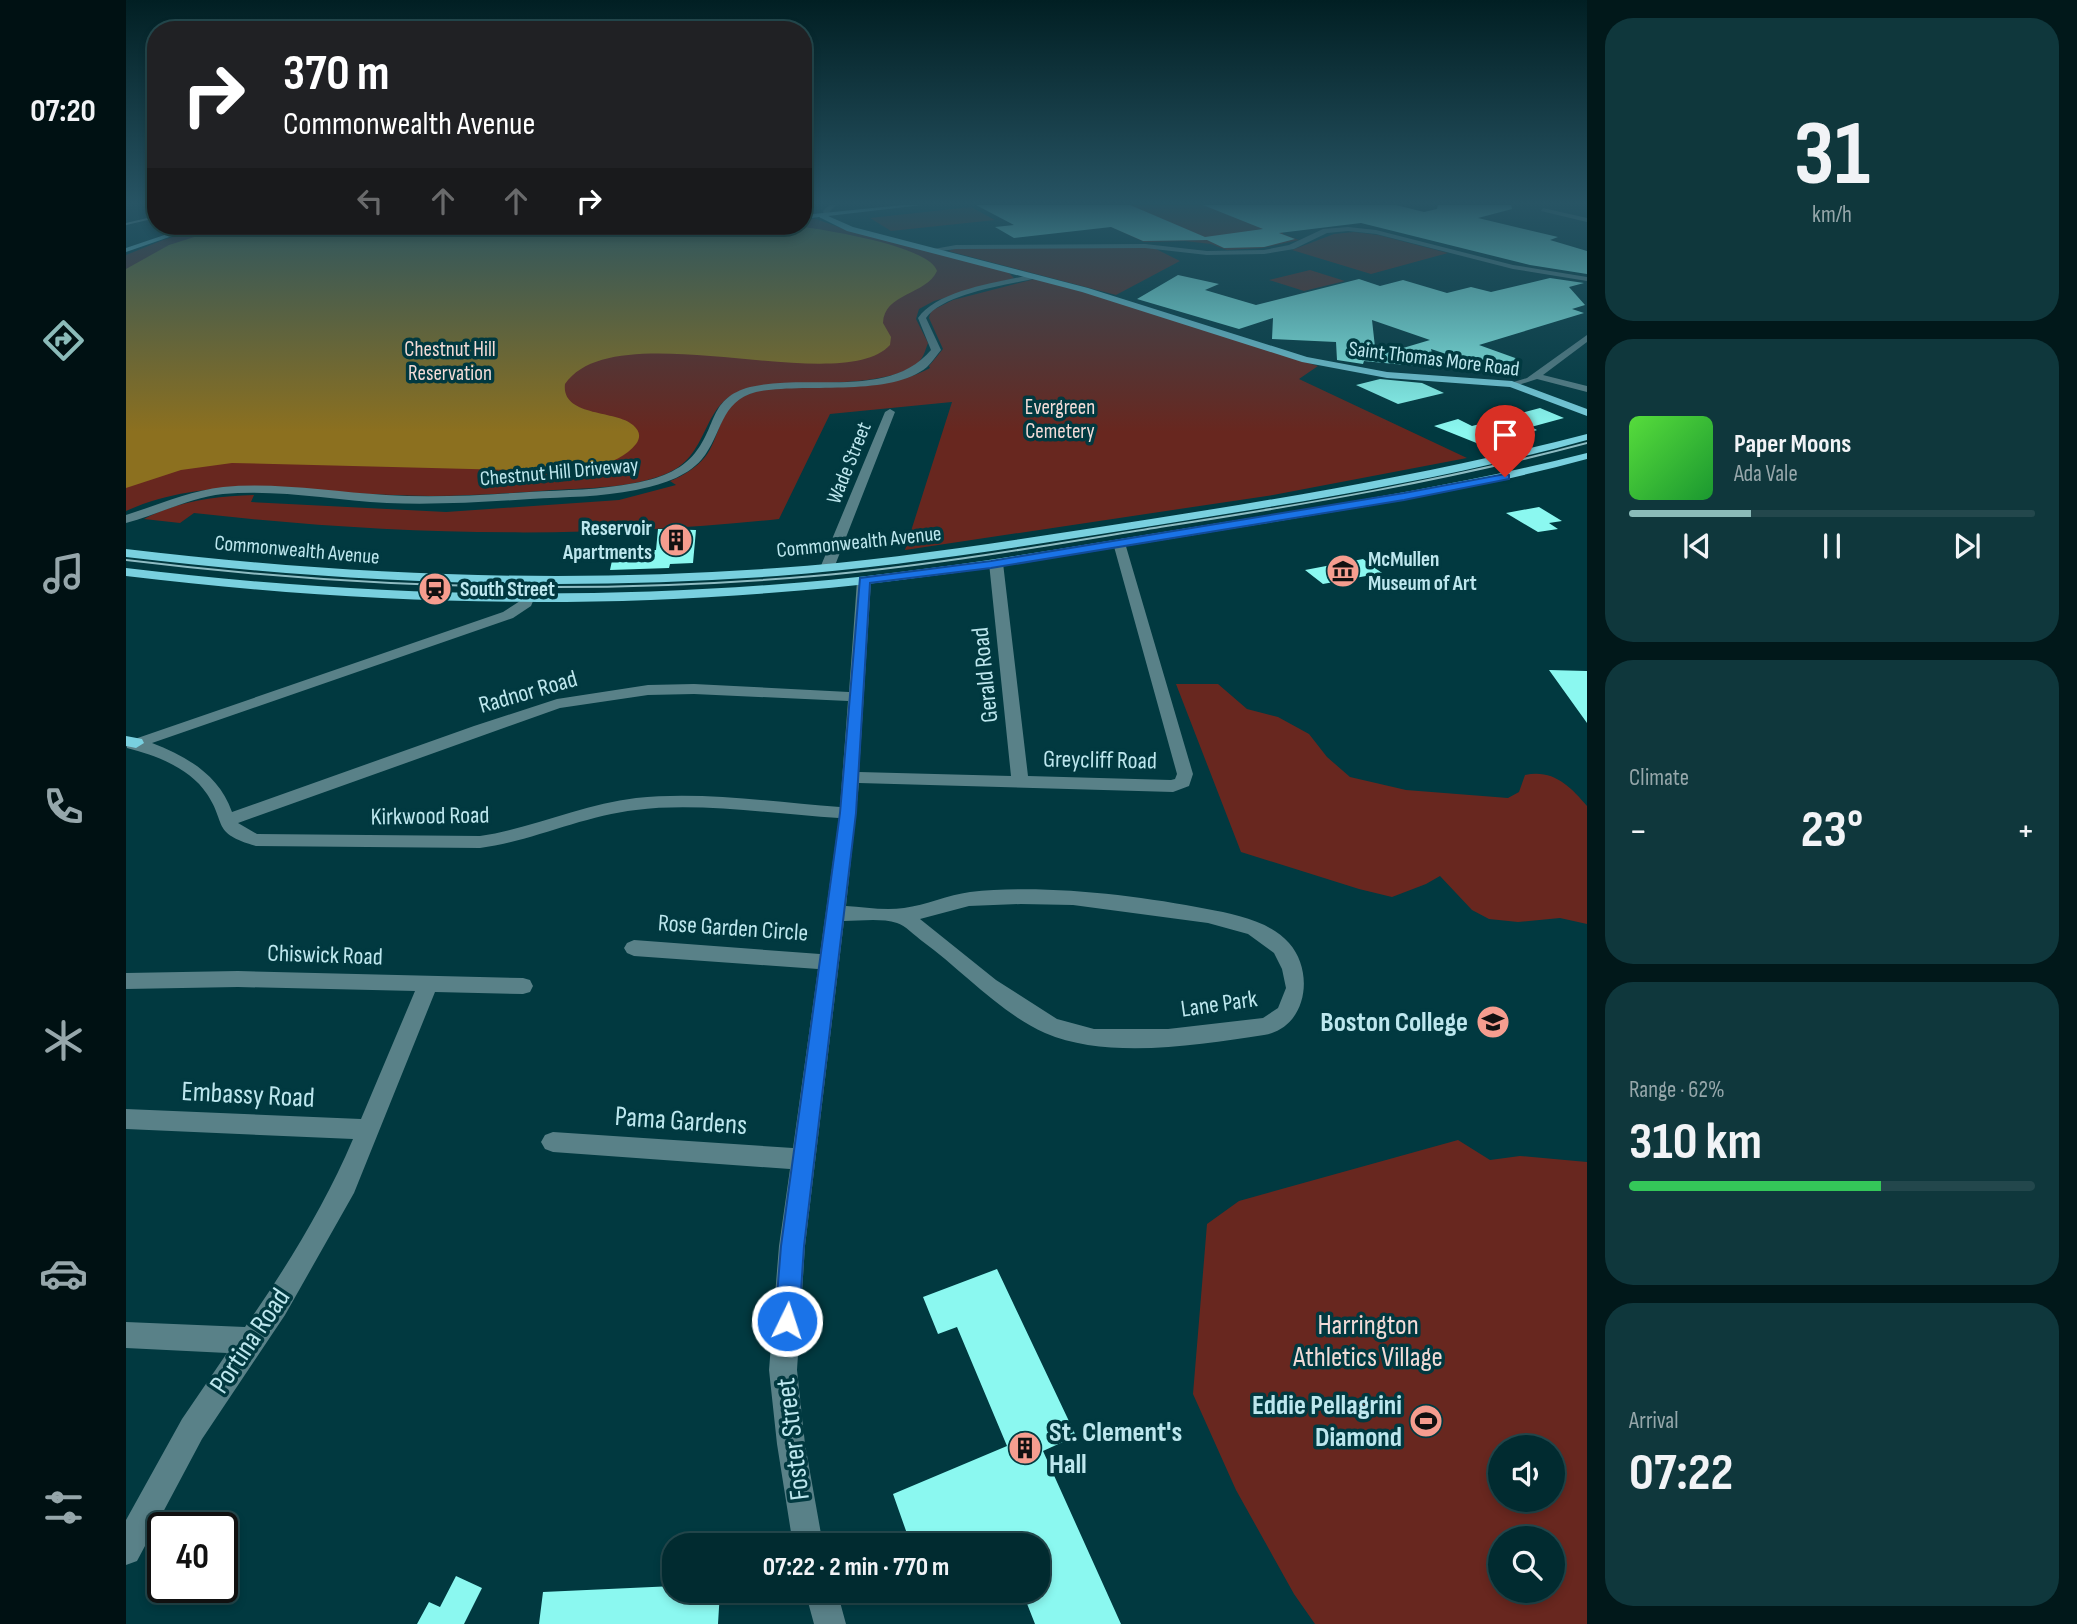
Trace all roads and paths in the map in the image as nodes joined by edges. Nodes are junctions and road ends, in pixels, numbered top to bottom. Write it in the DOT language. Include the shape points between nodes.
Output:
graph roads {
  1 [pos="1000,281"];
  2 [pos="1050,281"];
  3 [pos="1587,338"];
  4 [pos="1535,376"];
  5 [pos="1512,384"];
  6 [pos="1587,389"];
  7 [pos="890,412"];
  8 [pos="1587,413"];
  9 [pos="1587,437"];
  10 [pos="1587,456"];
  11 [pos="129,519"];
  12 [pos="1046,539"];
  13 [pos="1119,543"];
  14 [pos="126,553"];
  15 [pos="1060,553"];
  16 [pos="996,563"];
  17 [pos="827,568"];
  18 [pos="126,572"];
  19 [pos="864,580"];
  20 [pos="534,582"];
  21 [pos="528,599"];
  22 [pos="857,697"];
  23 [pos="129,743"];
  24 [pos="850,777"];
  25 [pos="1020,782"];
  26 [pos="848,813"];
  27 [pos="226,821"];
  28 [pos="835,912"];
  29 [pos="902,916"];
  30 [pos="634,948"];
  31 [pos="828,961"];
  32 [pos="126,981"];
  33 [pos="428,985"];
  34 [pos="523,986"];
  35 [pos="126,1119"];
  36 [pos="366,1129"];
  37 [pos="553,1142"];
  38 [pos="804,1159"];
  39 [pos="126,1335"];
  40 [pos="251,1341"];
  41 [pos="806,1533"];
  42 [pos="126,1550"];
  43 [pos="824,1603"];
  44 [pos="830,1624"];
  1 -- 11 [label="street, Chestnut Hill Driveway" via="927,309 922,318 936,350 929,360 908,372 861,382 769,387 732,398 720,409 699,456 678,472 645,484 440,501 235,490 186,497"];
  2 -- 5 [label="main road, Saint Thomas More Road" via="1317,363 1398,376"];
  3 -- 4 [label="street"];
  4 -- 5 [label="street"];
  4 -- 6 [label="street"];
  5 -- 8 [label="main road, Saint Thomas More Road"];
  7 -- 17 [label="street, Wade Street"];
  9 -- 12 [label="main road, Commonwealth Avenue" via="1387,484"];
  10 -- 13 [label="main road, Commonwealth Avenue" via="1457,487"];
  12 -- 15 [label="main road"];
  12 -- 17 [label="main road, Commonwealth Avenue"];
  13 -- 15 [label="main road, Commonwealth Avenue"];
  13 -- 25 [label="street, Greycliff Road" via="1185,774 1183,782 1173,786"];
  14 -- 20 [label="main road, Commonwealth Avenue" via="288,572"];
  15 -- 16 [label="main road, Commonwealth Avenue"];
  16 -- 19 [label="main road, Commonwealth Avenue"];
  16 -- 25 [label="street, Gerald Road"];
  17 -- 20 [label="main road, Commonwealth Avenue"];
  18 -- 21 [label="main road, Commonwealth Avenue" via="304,592"];
  19 -- 21 [label="main road, Commonwealth Avenue" via="710,593"];
  19 -- 22 [label="street, Foster Street"];
  20 -- 21 [label="street"];
  21 -- 23 [label="street" via="516,612 497,619"];
  22 -- 24 [label="street, Foster Street"];
  22 -- 27 [label="street, Radnor Road" via="694,689 557,704"];
  23 -- 27 [label="street" via="161,753 207,782"];
  24 -- 25 [label="street, Greycliff Road"];
  24 -- 26 [label="street, Foster Street"];
  26 -- 27 [label="street, Kirkwood Road" via="679,802 636,804 480,842 268,841 237,834"];
  26 -- 28 [label="street, Foster Street"];
  28 -- 29 [label="street, Lane Park"];
  28 -- 31 [label="street, Foster Street"];
  29 -- 29 [label="street, Lane Park" via="989,986 1051,1026 1094,1038 1168,1038 1268,1026 1286,1013 1296,988 1282,948 1254,928 1208,916 1073,898 1021,897 969,899"];
  30 -- 31 [label="street, Rose Garden Circle"];
  31 -- 38 [label="street, Foster Street"];
  32 -- 33 [label="street, Chiswick Road"];
  33 -- 34 [label="street, Chiswick Road"];
  33 -- 36 [label="street, Portina Road"];
  35 -- 36 [label="street, Embassy Road"];
  36 -- 40 [label="street, Portina Road" via="345,1185"];
  37 -- 38 [label="street, Pama Gardens"];
  38 -- 41 [label="street, Foster Street" via="783,1370"];
  39 -- 40 [label="street"];
  40 -- 42 [label="street, Portina Road" via="192,1429"];
  43 -- 44 [label="street"];
}
